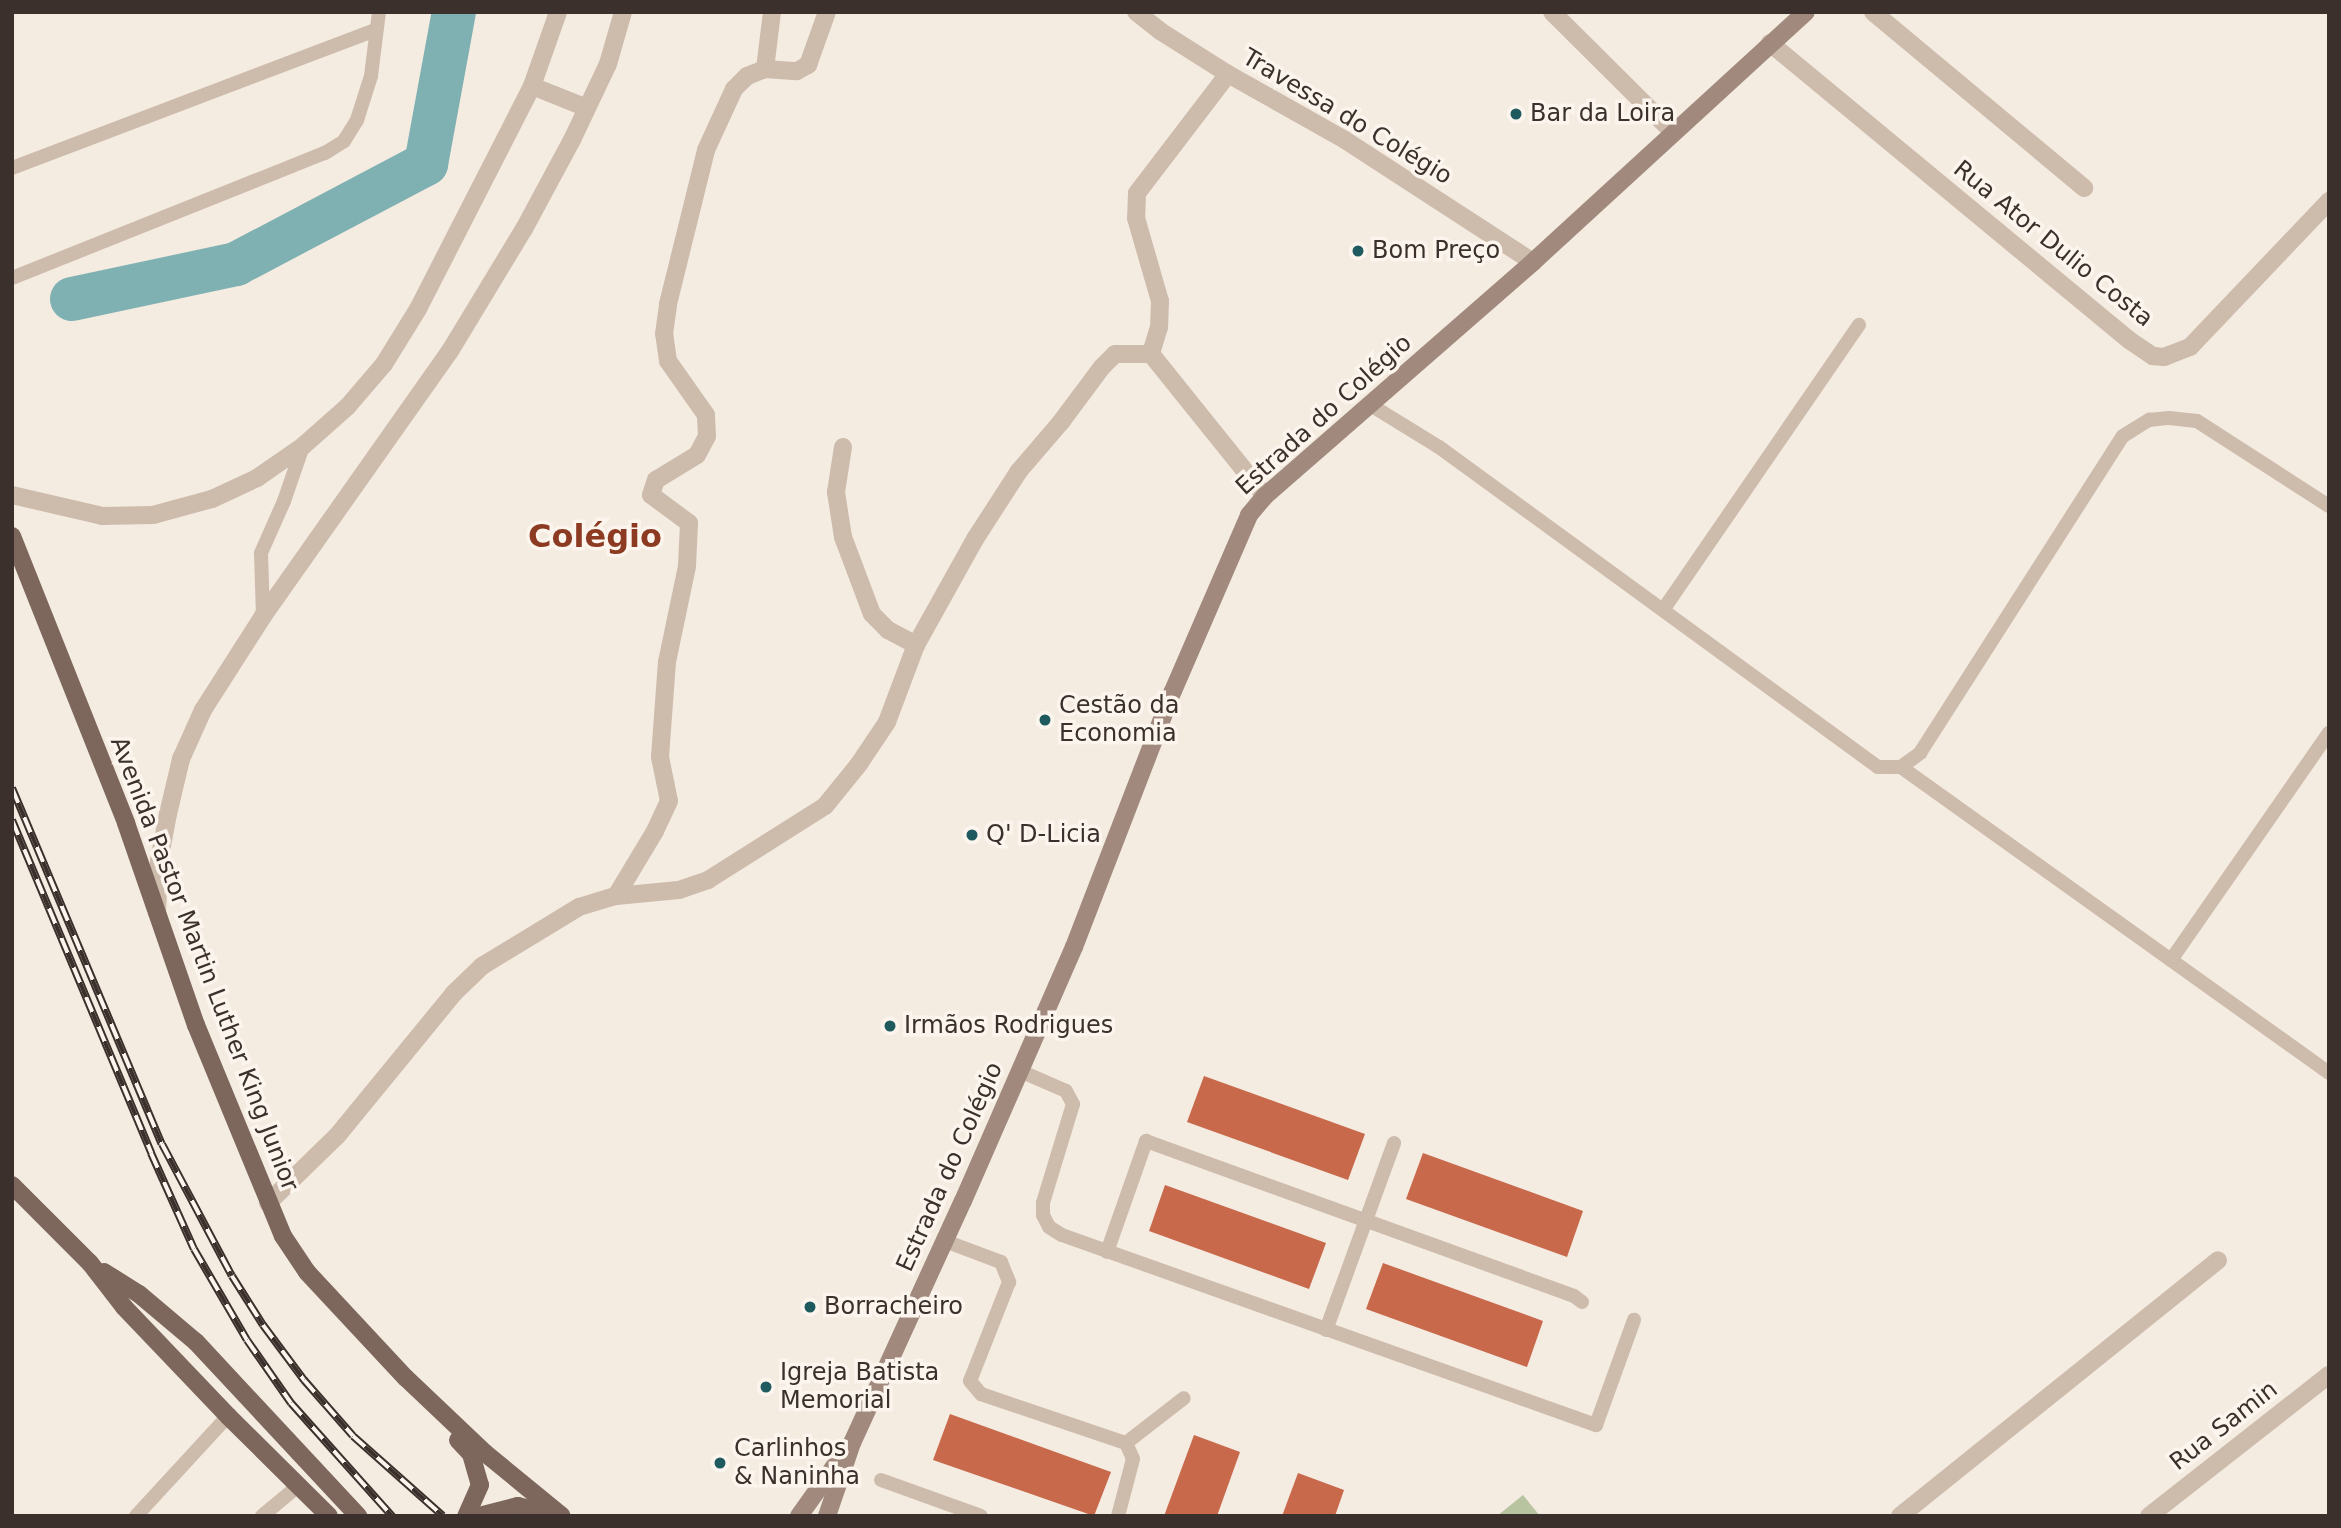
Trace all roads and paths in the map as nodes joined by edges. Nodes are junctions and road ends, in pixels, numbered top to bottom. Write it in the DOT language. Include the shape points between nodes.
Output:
graph roads {
  1 [pos="379,12"];
  2 [pos="558,12"];
  3 [pos="623,12"];
  4 [pos="772,12"];
  5 [pos="827,12"];
  6 [pos="1136,12"];
  7 [pos="1552,12"];
  8 [pos="1806,12"];
  9 [pos="1873,12"];
  10 [pos="376,30"];
  11 [pos="1770,43"];
  12 [pos="765,69"];
  13 [pos="1228,74"];
  14 [pos="531,86"];
  15 [pos="587,108"];
  16 [pos="1673,132"];
  17 [pos="12,168"];
  18 [pos="2084,188"];
  19 [pos="2329,201"];
  20 [pos="1533,262"];
  21 [pos="12,278"];
  22 [pos="1859,325"];
  23 [pos="1150,354"];
  24 [pos="1369,404"];
  25 [pos="303,446"];
  26 [pos="842,447"];
  27 [pos="12,495"];
  28 [pos="1265,496"];
  29 [pos="2329,506"];
  30 [pos="12,536"];
  31 [pos="1663,610"];
  32 [pos="263,616"];
  33 [pos="916,645"];
  34 [pos="2329,733"];
  35 [pos="1901,767"];
  36 [pos="616,896"];
  37 [pos="158,913"];
  38 [pos="2171,960"];
  39 [pos="1020,1071"];
  40 [pos="2329,1073"];
  41 [pos="1394,1143"];
  42 [pos="12,1185"];
  43 [pos="268,1203"];
  44 [pos="1366,1220"];
  45 [pos="944,1241"];
  46 [pos="1107,1252"];
  47 [pos="2218,1260"];
  48 [pos="90,1263"];
  49 [pos="1582,1301"];
  50 [pos="1634,1320"];
  51 [pos="1326,1331"];
  52 [pos="2329,1375"];
  53 [pos="406,1378"];
  54 [pos="1184,1398"];
  55 [pos="228,1416"];
  56 [pos="852,1443"];
  57 [pos="1126,1443"];
  58 [pos="881,1480"];
  59 [pos="298,1486"];
  60 [pos="136,1516"];
  61 [pos="262,1516"];
  62 [pos="330,1516"];
  63 [pos="358,1516"];
  64 [pos="466,1516"];
  65 [pos="479,1516"];
  66 [pos="556,1516"];
  67 [pos="562,1516"];
  68 [pos="799,1516"];
  69 [pos="827,1516"];
  70 [pos="981,1516"];
  71 [pos="1118,1516"];
  72 [pos="1900,1516"];
  73 [pos="2149,1516"];
  1 -- 10 [label="lane"];
  2 -- 14 [label="street"];
  3 -- 15 [label="street" via="608,64"];
  4 -- 12 [label="street"];
  5 -- 12 [label="street" via="808,65 797,71"];
  6 -- 13 [label="street, Travessa do Colégio"];
  7 -- 16 [label="street"];
  8 -- 11 [label="main road, Estrada do Colégio"];
  9 -- 18 [label="street"];
  10 -- 17 [label="lane"];
  10 -- 21 [label="lane" via="371,76 357,120 344,141 325,153"];
  11 -- 16 [label="main road, Estrada do Colégio"];
  11 -- 19 [label="street, Rua Ator Dulio Costa" via="2152,356 2164,357 2190,347"];
  12 -- 36 [label="street" via="747,76 734,89 706,150 668,304 667,361 706,415 707,436 696,455 656,480 651,495 689,523 687,566 667,662 660,757 668,801"];
  13 -- 20 [label="street, Travessa do Colégio" via="1345,140"];
  13 -- 23 [label="street" via="1137,193 1136,218 1160,301 1159,327"];
  14 -- 15 [label="street"];
  14 -- 25 [label="street" via="418,309 384,363 348,406"];
  15 -- 32 [label="street" via="524,229 450,351"];
  16 -- 20 [label="main road, Estrada do Colégio"];
  20 -- 24 [label="main road, Estrada do Colégio"];
  22 -- 31 [label="lane"];
  23 -- 28 [label="street"];
  23 -- 33 [label="street" via="1115,354 1102,367 1019,471"];
  24 -- 28 [label="main road, Estrada do Colégio"];
  24 -- 31 [label="lane" via="1439,447"];
  25 -- 27 [label="street" via="257,478 223,494 153,515 102,516"];
  25 -- 32 [label="lane" via="261,553"];
  26 -- 33 [label="street" via="836,492 843,537 872,614 888,630"];
  28 -- 39 [label="main road, Estrada do Colégio" via="1233,546"];
  29 -- 35 [label="lane" via="2197,421 2149,420 2123,436 1920,753"];
  30 -- 37 [label="main road, Avenida Pastor Martin Luther King Junior"];
  31 -- 35 [label="lane" via="1878,767"];
  32 -- 37 [label="street" via="203,710 181,759 159,861"];
  33 -- 36 [label="street" via="887,722 825,806 708,880 679,890"];
  34 -- 38 [label="lane"];
  35 -- 38 [label="lane"];
  36 -- 43 [label="street" via="579,907 482,966 454,993 337,1136"];
  37 -- 43 [label="main road, Avenida Pastor Martin Luther King Junior" via="196,1025"];
  38 -- 40 [label="lane"];
  39 -- 45 [label="main road, Estrada do Colégio"];
  39 -- 46 [label="lane" via="1066,1091 1073,1104 1043,1215 1049,1227"];
  41 -- 44 [label="lane"];
  42 -- 48 [label="main road"];
  43 -- 53 [label="main road, Avenida Pastor Martin Luther King Junior" via="307,1272"];
  44 -- 46 [label="lane" via="1146,1141"];
  44 -- 49 [label="lane"];
  44 -- 51 [label="lane"];
  45 -- 56 [label="main road, Estrada do Colégio"];
  45 -- 57 [label="lane" via="1001,1262 1009,1282 970,1381 981,1394"];
  46 -- 51 [label="lane"];
  47 -- 72 [label="street"];
  48 -- 55 [label="main road" via="124,1307"];
  48 -- 63 [label="main road" via="139,1294 196,1342"];
  50 -- 51 [label="lane" via="1596,1425"];
  52 -- 73 [label="street, Rua Samin"];
  53 -- 64 [label="main road" via="478,1468 480,1485"];
  53 -- 67 [label="main road, Avenida Pastor Martin Luther King Junior"];
  54 -- 57 [label="lane"];
  55 -- 59 [label="main road"];
  55 -- 60 [label="lane"];
  56 -- 68 [label="main road, Estrada do Colégio"];
  56 -- 69 [label="main road, Estrada do Colégio"];
  57 -- 71 [label="lane" via="1133,1458"];
  58 -- 70 [label="lane"];
  59 -- 61 [label="lane"];
  59 -- 62 [label="main road"];
  65 -- 66 [label="main road" via="518,1506"];
}
